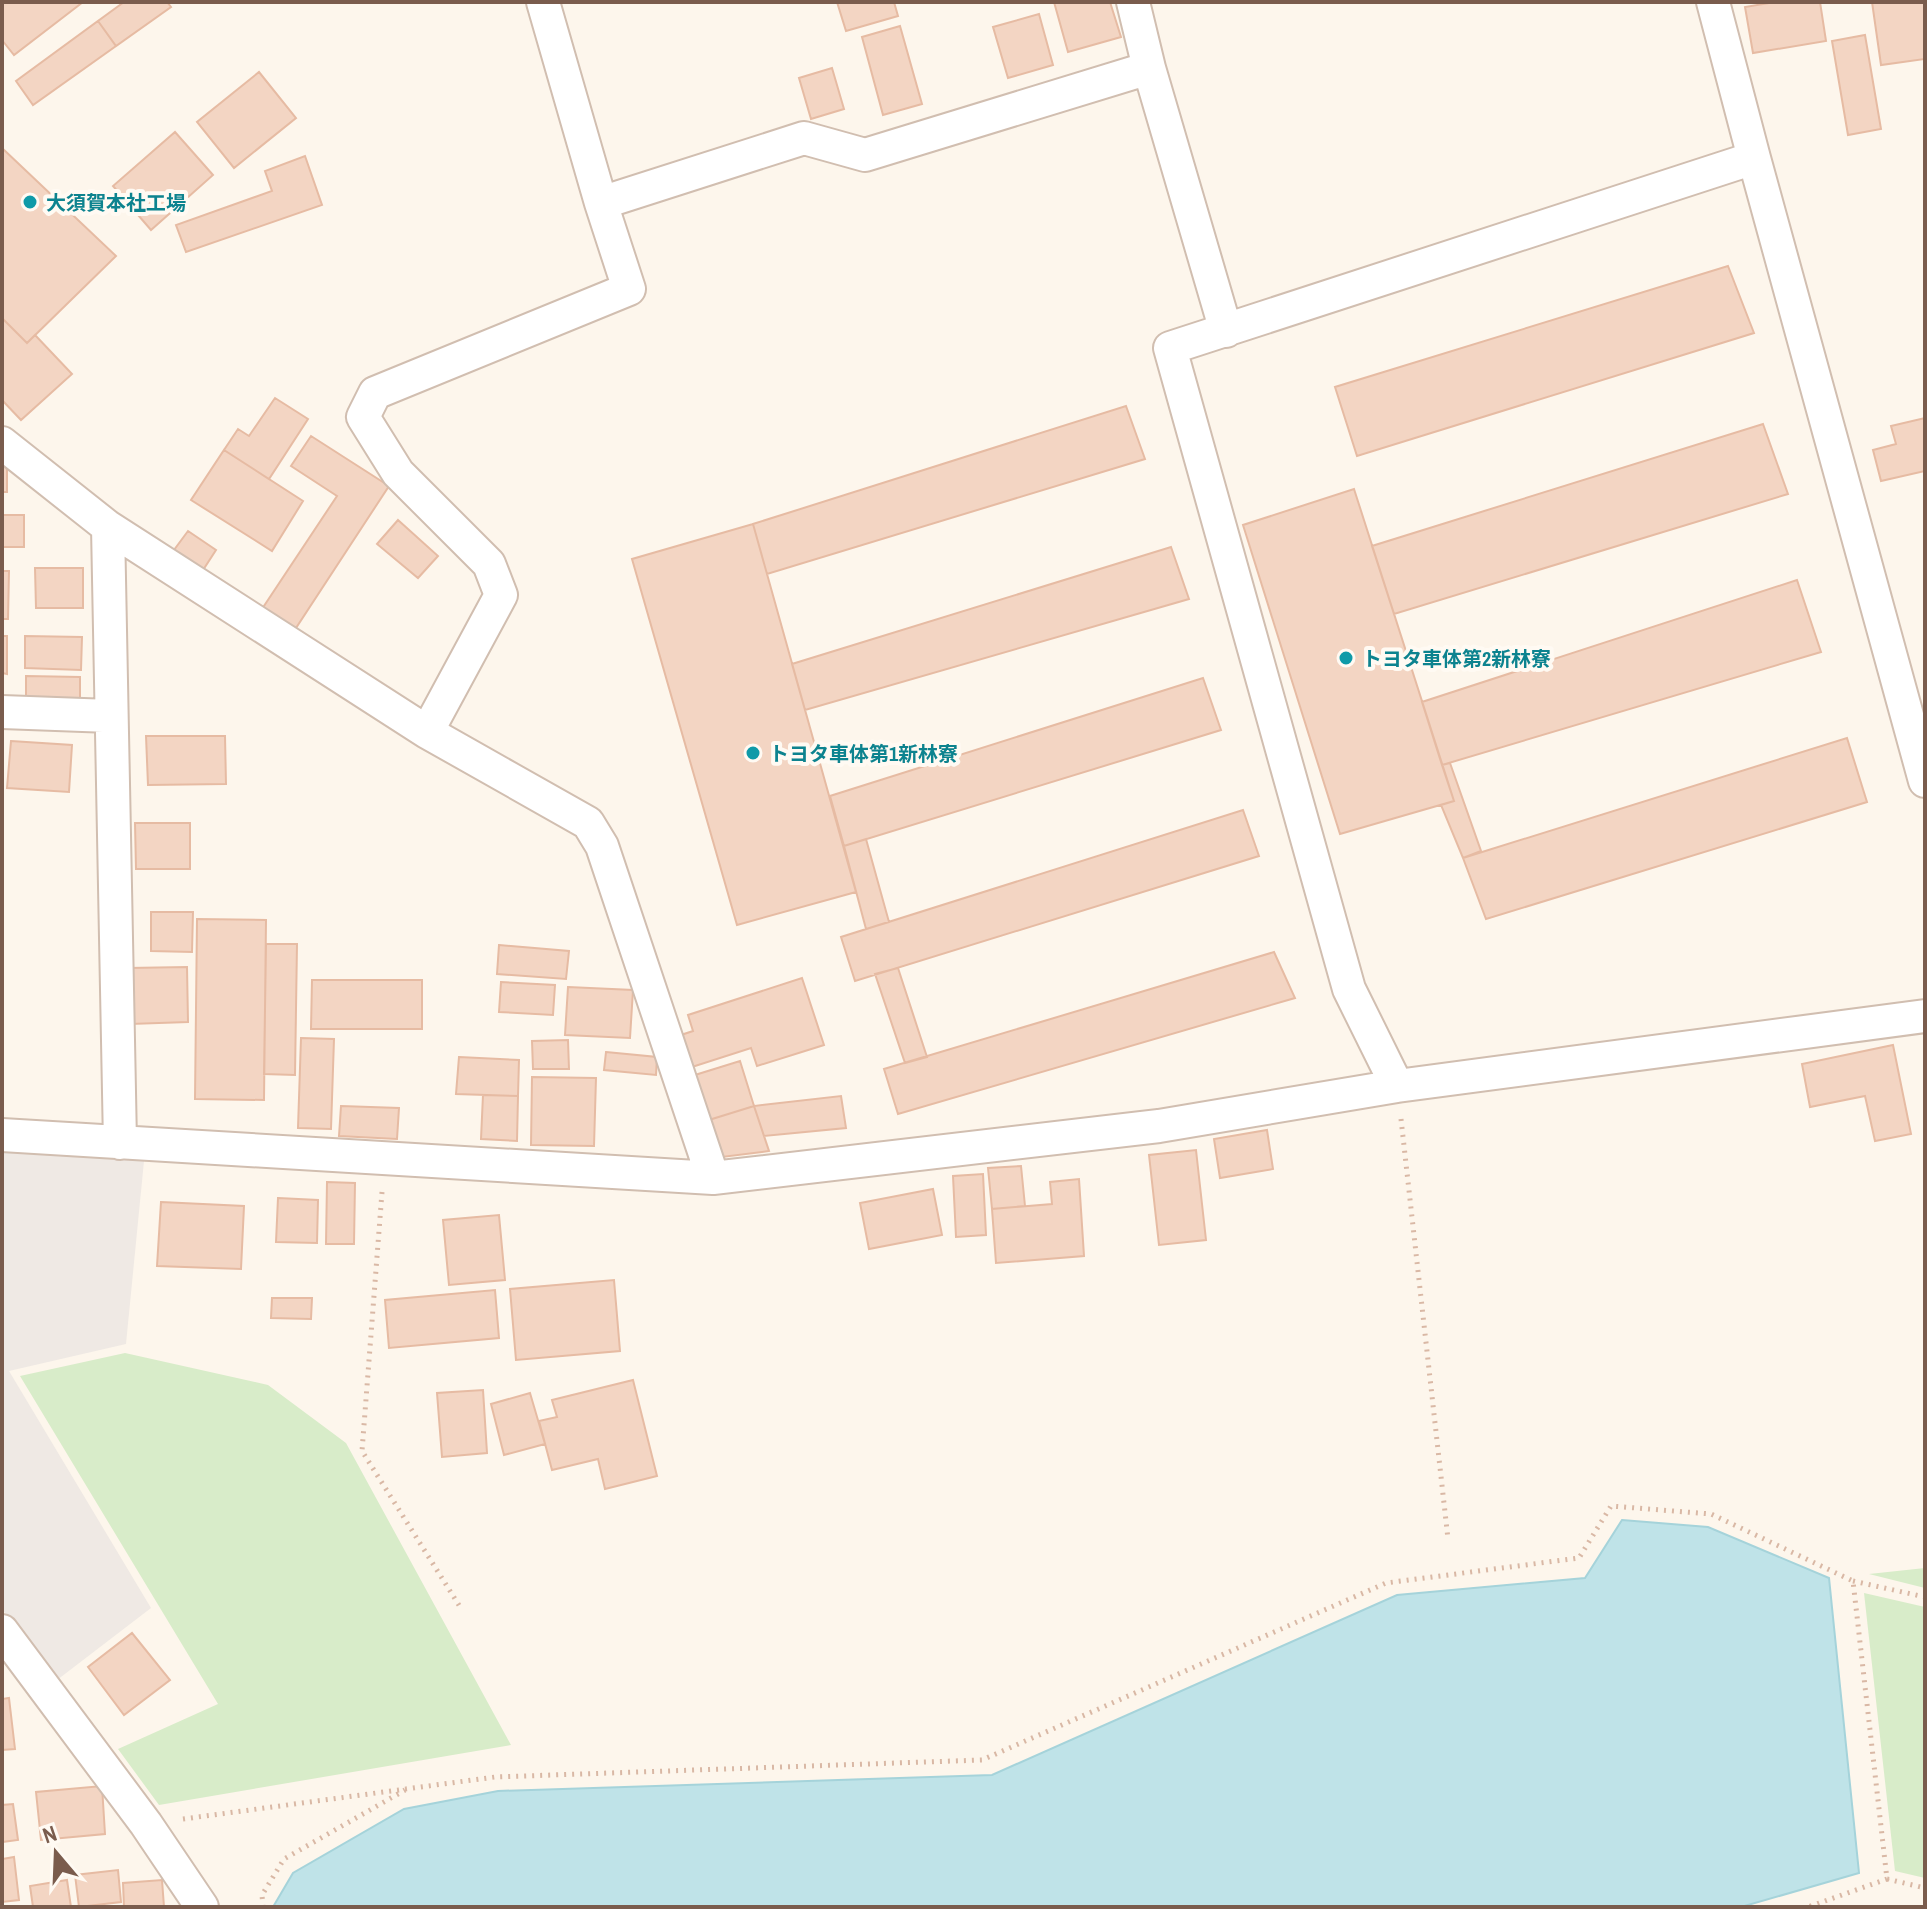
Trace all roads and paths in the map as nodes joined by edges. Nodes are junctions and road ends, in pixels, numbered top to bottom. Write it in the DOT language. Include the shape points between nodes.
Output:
graph roads {
  1 [pos="543,2"];
  2 [pos="1133,2"];
  3 [pos="1713,2"];
  4 [pos="1149,68"];
  5 [pos="1754,158"];
  6 [pos="601,203"];
  7 [pos="1226,331"];
  8 [pos="2,443"];
  9 [pos="108,527"];
  10 [pos="2,712"];
  11 [pos="110,716"];
  12 [pos="427,732"];
  13 [pos="1925,781"];
  14 [pos="1925,1016"];
  15 [pos="1397,1086"];
  16 [pos="2,1135"];
  17 [pos="120,1143"];
  18 [pos="385,1159"];
  19 [pos="713,1178"];
  20 [pos="1448,1539"];
  21 [pos="1853,1581"];
  22 [pos="1925,1597"];
  23 [pos="462,1610"];
  24 [pos="2,1631"];
  25 [pos="410,1788"];
  26 [pos="146,1824"];
  27 [pos="1887,1879"];
  28 [pos="1925,1888"];
  29 [pos="202,1907"];
  30 [pos="263,1907"];
  31 [pos="1808,1907"];
  1 -- 6 [label="street"];
  2 -- 4 [label="street"];
  3 -- 5 [label="street"];
  4 -- 6 [label="street" via="865,155 804,138"];
  4 -- 7 [label="street"];
  5 -- 7 [label="street"];
  5 -- 13 [label="street"];
  6 -- 12 [label="street" via="629,289 375,393 363,417 398,473 489,564 501,595"];
  7 -- 15 [label="street" via="1170,348 1349,989"];
  8 -- 9 [label="street"];
  9 -- 11 [label="street"];
  9 -- 12 [label="street"];
  10 -- 11 [label="street"];
  11 -- 17 [label="street"];
  12 -- 19 [label="street" via="588,823 602,846"];
  14 -- 15 [label="street"];
  15 -- 19 [label="street" via="1159,1126"];
  15 -- 20 [label="path"];
  16 -- 17 [label="street"];
  17 -- 18 [label="street"];
  18 -- 19 [label="street"];
  18 -- 23 [label="path" via="362,1451"];
  21 -- 22 [label="path"];
  21 -- 25 [label="path" via="1711,1514 1611,1506 1579,1558 1386,1583 982,1760 495,1777"];
  21 -- 27 [label="path"];
  24 -- 26 [label="street"];
  25 -- 26 [label="path"];
  25 -- 30 [label="path" via="284,1859 262,1895"];
  26 -- 29 [label="street"];
  27 -- 28 [label="path"];
  27 -- 31 [label="path"];
}
